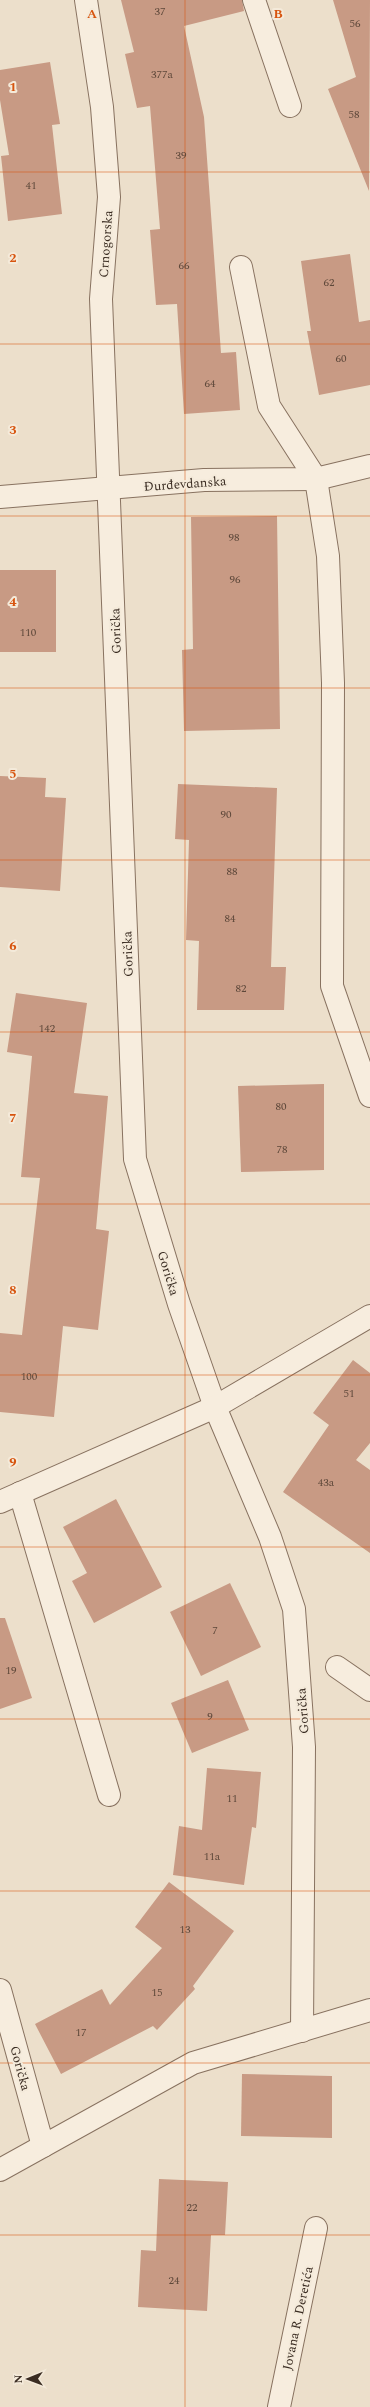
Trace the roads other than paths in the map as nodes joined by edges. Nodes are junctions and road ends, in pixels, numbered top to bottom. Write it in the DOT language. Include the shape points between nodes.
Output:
graph roads {
  1 [pos="86,0"];
  2 [pos="254,0"];
  3 [pos="290,106"];
  4 [pos="241,267"];
  5 [pos="370,466"];
  6 [pos="316,478"];
  7 [pos="110,489"];
  8 [pos="0,498"];
  9 [pos="370,1096"];
  10 [pos="370,1316"];
  11 [pos="215,1407"];
  12 [pos="20,1493"];
  13 [pos="0,1502"];
  14 [pos="337,1667"];
  15 [pos="370,1690"];
  16 [pos="109,1795"];
  17 [pos="0,1990"];
  18 [pos="370,2010"];
  19 [pos="302,2031"];
  20 [pos="43,2146"];
  21 [pos="0,2170"];
  22 [pos="316,2228"];
  23 [pos="279,2407"];
  1 -- 7 [label="street, Crnogorska" via="102,107 109,197 102,299"];
  2 -- 3 [label="street"];
  4 -- 6 [label="street" via="269,406"];
  5 -- 6 [label="street, Đurđevdanska"];
  6 -- 7 [label="street, Đurđevdanska" via="204,480"];
  6 -- 9 [label="street" via="328,556 333,683 332,986"];
  7 -- 8 [label="street, Đurđevdanska"];
  7 -- 11 [label="street, Gorička" via="135,1159 179,1304"];
  10 -- 11 [label="street"];
  11 -- 12 [label="street"];
  11 -- 19 [label="street, Gorička" via="270,1537 294,1609 304,1747"];
  12 -- 13 [label="street"];
  12 -- 16 [label="street"];
  14 -- 15 [label="street"];
  17 -- 20 [label="street, Gorička"];
  18 -- 19 [label="street"];
  19 -- 20 [label="street" via="193,2063"];
  20 -- 21 [label="street"];
  22 -- 23 [label="street, Jovana R. Deretića"];
}
